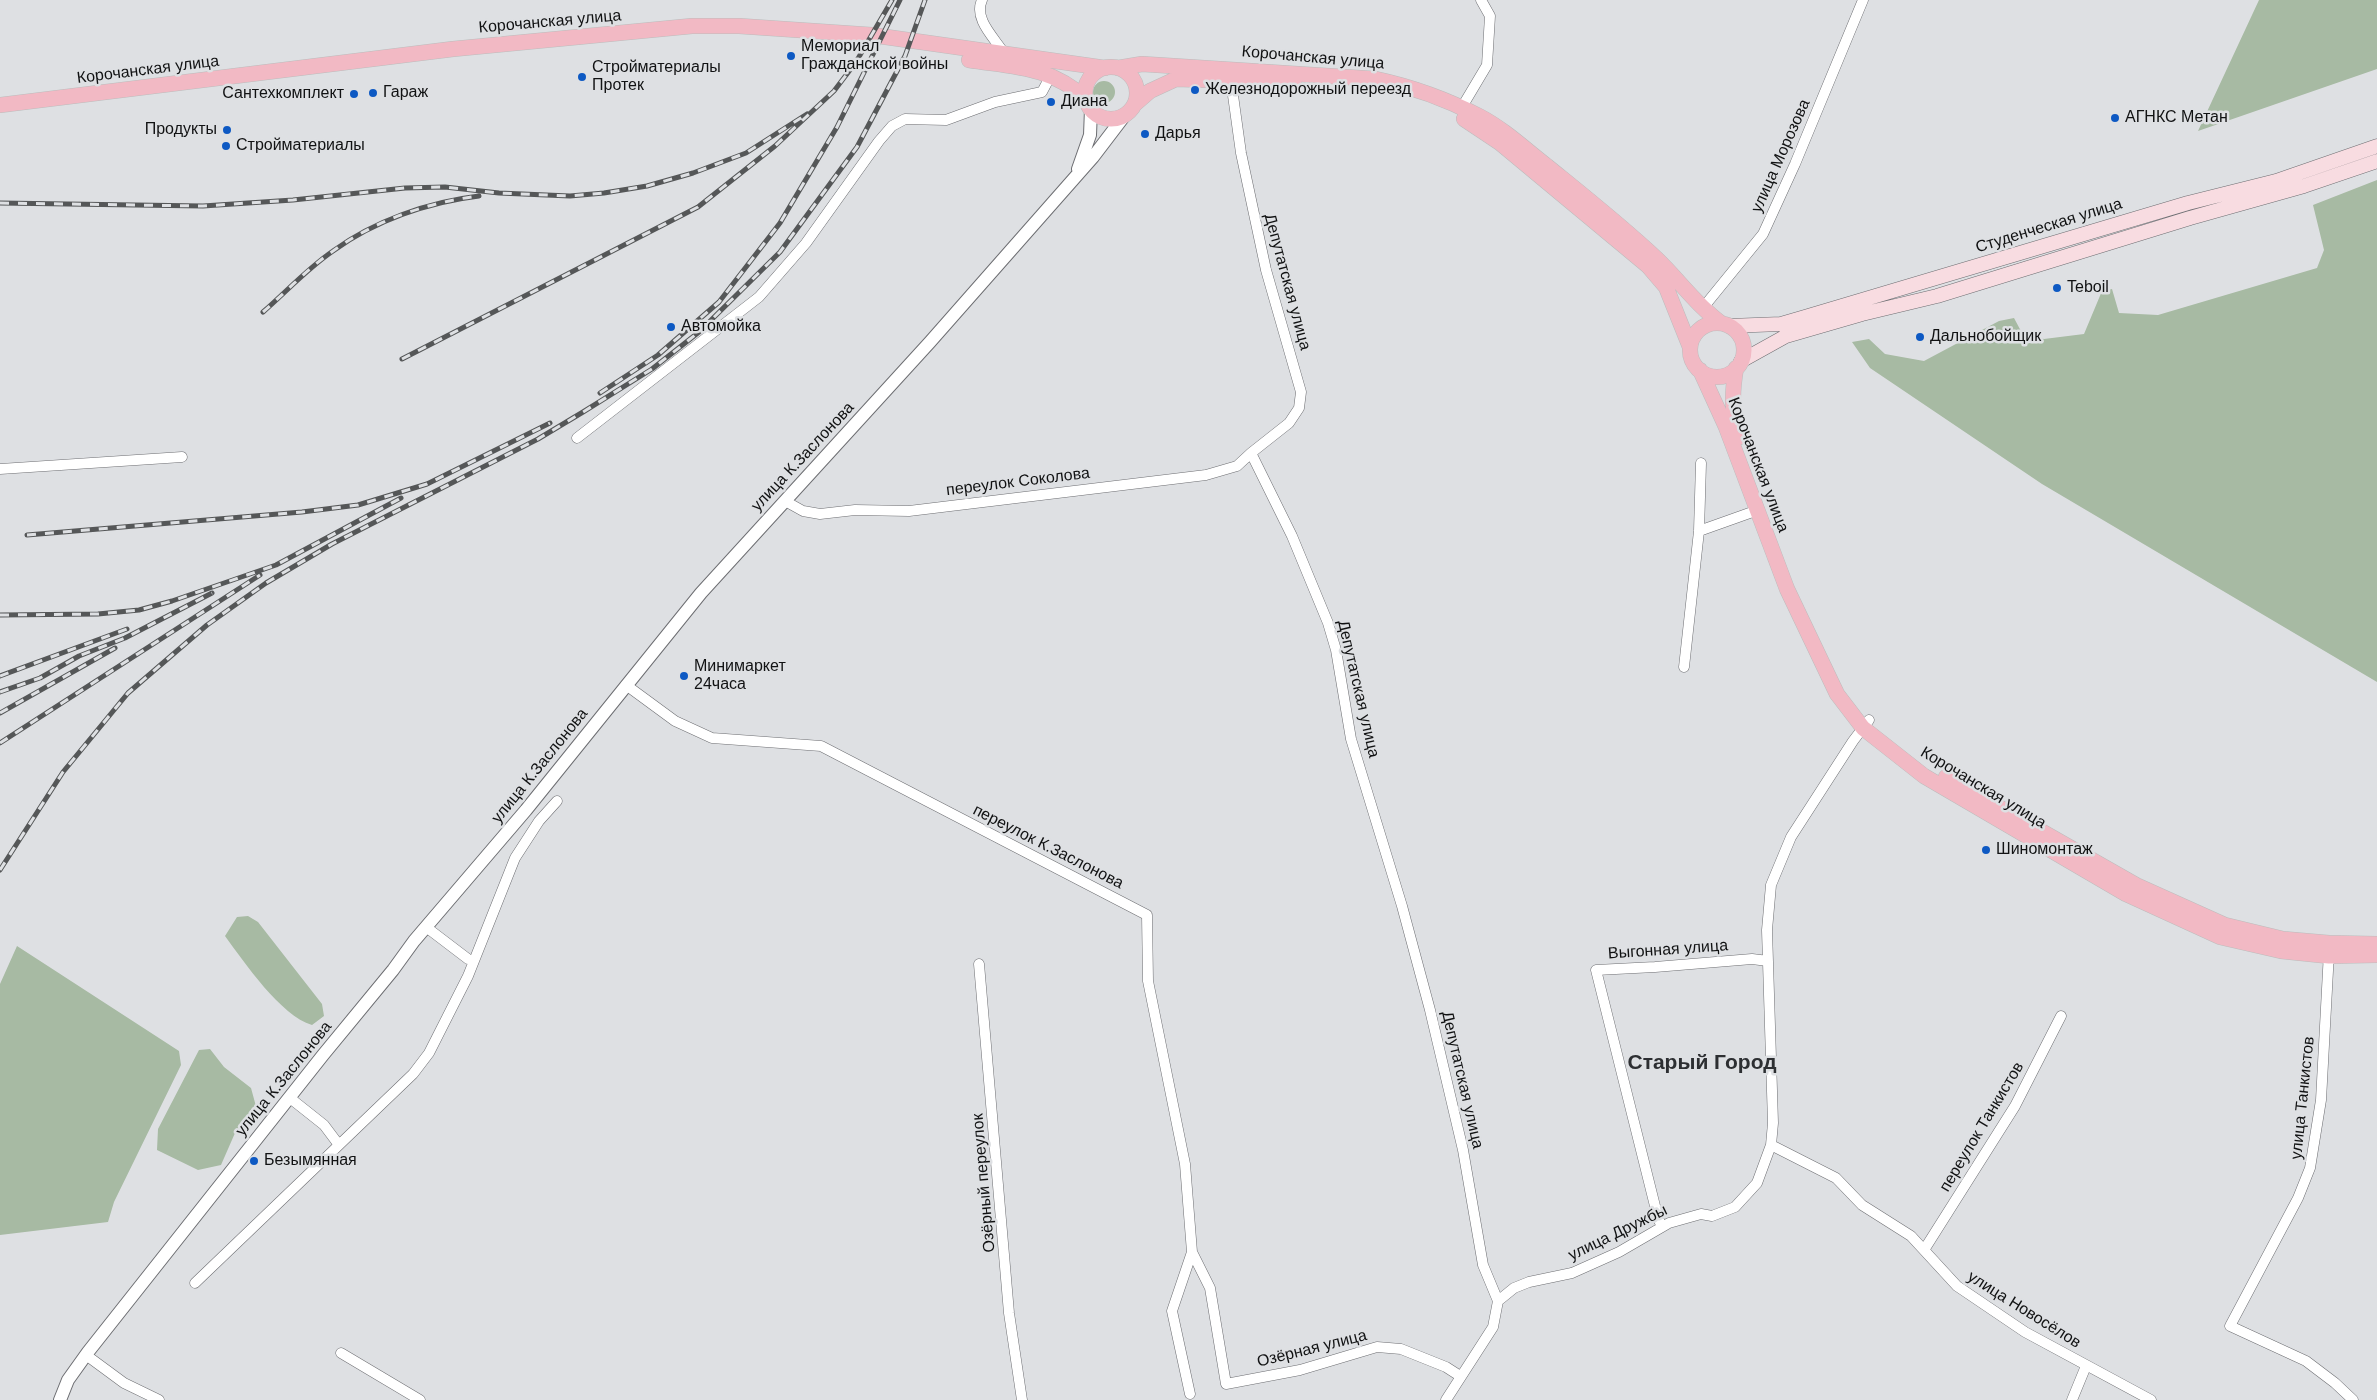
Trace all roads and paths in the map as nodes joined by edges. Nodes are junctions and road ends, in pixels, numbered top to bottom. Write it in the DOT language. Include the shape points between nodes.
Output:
graph roads {
  1 [pos="982,0"];
  2 [pos="1481,0"];
  3 [pos="1863,0"];
  4 [pos="1005,55"];
  5 [pos="1112,68"];
  6 [pos="1051,75"];
  7 [pos="1231,80"];
  8 [pos="1088,104"];
  9 [pos="0,105"];
  10 [pos="1462,107"];
  11 [pos="1130,109"];
  12 [pos="0,113"];
  13 [pos="2377,146"];
  14 [pos="2377,161"];
  15 [pos="1075,176"];
  16 [pos="1702,309"];
  17 [pos="1725,324"];
  18 [pos="1690,347"];
  19 [pos="1739,364"];
  20 [pos="1700,370"];
  21 [pos="578,438"];
  22 [pos="1251,453"];
  23 [pos="182,457"];
  24 [pos="1701,463"];
  25 [pos="0,469"];
  26 [pos="785,501"];
  27 [pos="1758,510"];
  28 [pos="1699,531"];
  29 [pos="1684,667"];
  30 [pos="626,685"];
  31 [pos="1866,724"];
  32 [pos="557,801"];
  33 [pos="526,810"];
  34 [pos="539,821"];
  35 [pos="426,927"];
  36 [pos="2377,944"];
  37 [pos="2329,950"];
  38 [pos="2377,955"];
  39 [pos="468,958"];
  40 [pos="1768,961"];
  41 [pos="979,964"];
  42 [pos="2061,1016"];
  43 [pos="290,1098"];
  44 [pos="339,1145"];
  45 [pos="1771,1145"];
  46 [pos="1662,1227"];
  47 [pos="1924,1250"];
  48 [pos="1192,1252"];
  49 [pos="195,1283"];
  50 [pos="1498,1301"];
  51 [pos="341,1353"];
  52 [pos="86,1355"];
  53 [pos="2086,1366"];
  54 [pos="1460,1376"];
  55 [pos="1226,1384"];
  56 [pos="1190,1394"];
  57 [pos="60,1400"];
  58 [pos="159,1400"];
  59 [pos="420,1400"];
  60 [pos="1022,1400"];
  61 [pos="1446,1400"];
  62 [pos="2072,1400"];
  63 [pos="2151,1400"];
  64 [pos="2353,1400"];
  1 -- 4 [label="street" via="980,10 986,30"];
  2 -- 10 [label="street" via="1490,16 1487,65"];
  3 -- 16 [label="street, улица Морозова" via="1763,234"];
  4 -- 5 [label="main road, Корочанская улица"];
  4 -- 9 [label="main road, Корочанская улица" via="872,35 692,26 453,49"];
  5 -- 8 [label="main road" via="1094,73 1089,79 1085,91"];
  5 -- 10 [label="main road, Корочанская улица" via="1142,64 1376,79 1407,86"];
  5 -- 11 [label="main road" via="1126,72 1135,82 1137,90"];
  6 -- 8 [label="main road, Корочанская улица" via="1064,82"];
  6 -- 12 [label="main road, Корочанская улица" via="867,44 740,34 693,35 456,57"];
  6 -- 21 [label="street" via="1042,92 995,102 946,120 905,119 892,126 806,243 759,297"];
  7 -- 11 [label="main road, Корочанская улица" via="1176,79 1150,91"];
  7 -- 18 [label="main road, Корочанская улица" via="1376,88 1439,106 1475,124 1587,213 1652,270 1666,287"];
  7 -- 22 [label="street, Депутатская улица" via="1241,153 1266,270 1301,392 1299,408 1289,423"];
  8 -- 11 [label="main road" via="1096,114 1107,119"];
  8 -- 15 [label="street, улица К.Заслонова" via="1090,135"];
  10 -- 16 [label="main road, Корочанская улица" via="1509,136 1593,203 1664,265"];
  11 -- 15 [label="street, улица К.Заслонова"];
  13 -- 17 [label="main road, Студенческая улица" via="2306,172 2188,203 1806,317 1761,326"];
  14 -- 19 [label="main road" via="2304,186 1955,290 1786,336"];
  15 -- 26 [label="street, улица К.Заслонова"];
  16 -- 17 [label="main road, Корочанская улица"];
  17 -- 18 [label="main road" via="1712,323 1697,331"];
  17 -- 19 [label="main road" via="1736,331 1743,345"];
  18 -- 20 [label="main road" via="1691,356"];
  19 -- 20 [label="main road" via="1730,373 1714,376"];
  19 -- 31 [label="main road, Корочанская улица" via="1733,385 1734,423 1795,586 1844,688"];
  20 -- 27 [label="main road, Корочанская улица"];
  22 -- 26 [label="street, переулок Соколова" via="1237,466 1206,475 909,510 820,514 803,511"];
  22 -- 50 [label="street, Депутатская улица" via="1292,536 1334,641 1351,739 1430,1010 1463,1150 1483,1266"];
  23 -- 25 [label="street"];
  24 -- 28 [label="street"];
  26 -- 30 [label="street, улица К.Заслонова" via="701,592"];
  27 -- 28 [label="street"];
  27 -- 31 [label="main road, Корочанская улица" via="1787,589 1837,694"];
  28 -- 29 [label="street"];
  30 -- 33 [label="street, улица К.Заслонова"];
  30 -- 48 [label="street, переулок К.Заслонова" via="675,721 712,738 821,746 1147,916 1148,981 1185,1164"];
  31 -- 37 [label="main road, Корочанская улица" via="1924,776 2126,894 2220,937 2281,952"];
  31 -- 40 [label="street" via="1791,837 1771,885"];
  32 -- 34 [label="street"];
  33 -- 34 [label="street"];
  33 -- 35 [label="street, улица К.Заслонова"];
  34 -- 44 [label="street" via="515,858 468,976 429,1053 413,1074"];
  35 -- 39 [label="street"];
  35 -- 43 [label="street, улица К.Заслонова"];
  36 -- 37 [label="main road, Корочанская улица"];
  37 -- 38 [label="main road, Корочанская улица"];
  37 -- 64 [label="street, улица Танкистов" via="2321,1100 2310,1168 2298,1198 2230,1326 2306,1361"];
  40 -- 45 [label="street"];
  40 -- 46 [label="street, Выгонная улица" via="1752,959 1596,970"];
  41 -- 60 [label="street, Озёрный переулок" via="1009,1313"];
  42 -- 47 [label="street, переулок Танкистов" via="2015,1106"];
  43 -- 44 [label="street" via="324,1125"];
  43 -- 52 [label="street, улица К.Заслонова"];
  44 -- 49 [label="street"];
  45 -- 46 [label="street, улица Дружбы" via="1757,1183 1735,1207 1712,1216 1701,1214 1677,1220"];
  45 -- 47 [label="street, улица Новосёлов" via="1836,1178 1862,1205 1911,1236"];
  46 -- 50 [label="street, улица Дружбы" via="1619,1252 1572,1273 1514,1288"];
  47 -- 53 [label="street, улица Новосёлов" via="1957,1286 2025,1332"];
  48 -- 55 [label="street, переулок К.Заслонова" via="1210,1288"];
  48 -- 56 [label="street, переулок К.Заслонова" via="1172,1311"];
  50 -- 54 [label="street" via="1493,1327"];
  51 -- 59 [label="street"];
  52 -- 57 [label="street, улица К.Заслонова" via="68,1380"];
  52 -- 58 [label="street" via="124,1383"];
  53 -- 62 [label="street"];
  53 -- 63 [label="street, улица Новосёлов"];
  54 -- 55 [label="street, Озёрная улица" via="1401,1349 1377,1347 1300,1370"];
  54 -- 61 [label="street"];
}
